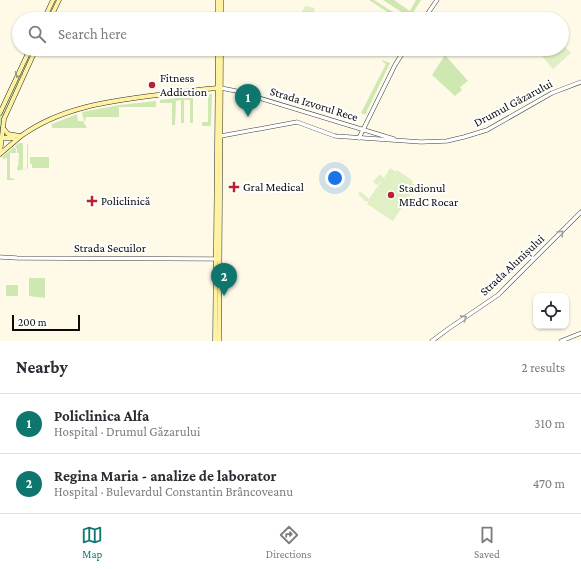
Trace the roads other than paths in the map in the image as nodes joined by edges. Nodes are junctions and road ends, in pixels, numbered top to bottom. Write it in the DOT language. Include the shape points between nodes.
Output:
graph roads {
  1 [pos="53,0"];
  2 [pos="59,0"];
  3 [pos="218,0"];
  4 [pos="222,0"];
  5 [pos="437,0"];
  6 [pos="47,12"];
  7 [pos="53,12"];
  8 [pos="218,12"];
  9 [pos="221,12"];
  10 [pos="429,12"];
  11 [pos="27,56"];
  12 [pos="33,56"];
  13 [pos="218,56"];
  14 [pos="221,56"];
  15 [pos="400,56"];
  16 [pos="581,82"];
  17 [pos="219,88"];
  18 [pos="0,113"];
  19 [pos="2,126"];
  20 [pos="363,129"];
  21 [pos="21,136"];
  22 [pos="221,136"];
  23 [pos="359,138"];
  24 [pos="1,140"];
  25 [pos="401,141"];
  26 [pos="0,154"];
  27 [pos="218,181"];
  28 [pos="581,212"];
  29 [pos="0,257"];
  30 [pos="218,259"];
  31 [pos="581,333"];
  32 [pos="215,341"];
  33 [pos="219,341"];
  34 [pos="432,341"];
  35 [pos="561,341"];
  1 -- 6 [label="main road"];
  2 -- 7 [label="main road"];
  3 -- 8 [label="main road"];
  4 -- 9 [label="main road"];
  5 -- 10 [label="street"];
  11 -- 18 [label="main road, one-way"];
  12 -- 19 [label="main road"];
  13 -- 17 [label="main road"];
  14 -- 17 [label="main road"];
  15 -- 20 [label="street"];
  16 -- 25 [label="street, Drumul Găzarului" via="552,93 473,135 437,142"];
  17 -- 20 [label="street, Strada Izvorul Rece"];
  17 -- 21 [label="main road" via="90,106 56,117"];
  17 -- 22 [label="main road"];
  17 -- 27 [label="main road"];
  19 -- 21 [label="main road" via="8,134"];
  19 -- 24 [label="main road"];
  20 -- 23 [label="street"];
  20 -- 25 [label="street, Strada Izvorul Rece"];
  21 -- 24 [label="main road"];
  21 -- 26 [label="main road"];
  22 -- 23 [label="street, Drumul Găzarului" via="297,122 333,136"];
  22 -- 27 [label="main road"];
  23 -- 25 [label="street, Drumul Găzarului"];
  24 -- 26 [label="main road"];
  27 -- 30 [label="main road"];
  34 -- 28 [label="street, Strada Alunișului, one-way" via="498,295"];
  29 -- 30 [label="street, Strada Secuilor"];
  30 -- 32 [label="main road"];
  30 -- 33 [label="main road"];
  31 -- 35 [label="street"];
}
